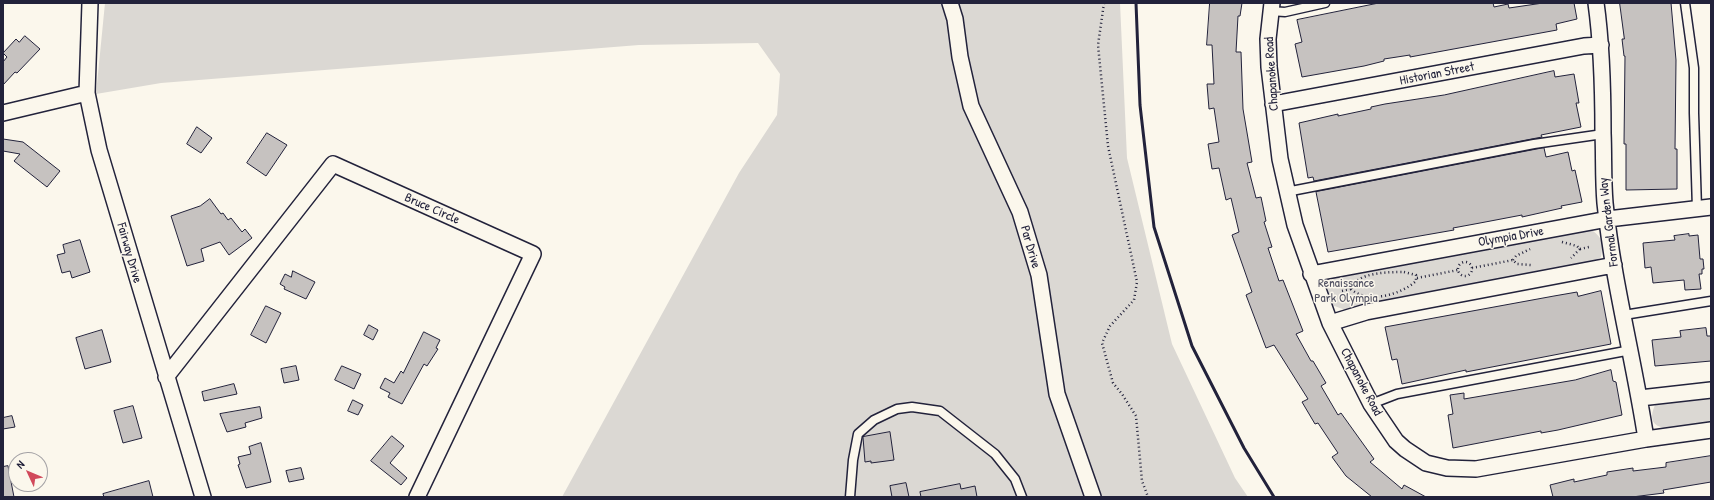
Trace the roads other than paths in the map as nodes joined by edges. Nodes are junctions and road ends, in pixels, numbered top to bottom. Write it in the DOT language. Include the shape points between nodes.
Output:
graph roads {
  1 [pos="90,3"];
  2 [pos="950,3"];
  3 [pos="1325,3"];
  4 [pos="1596,3"];
  5 [pos="1685,3"];
  6 [pos="1271,7"];
  7 [pos="1601,45"];
  8 [pos="87,93"];
  9 [pos="1273,104"];
  10 [pos="3,113"];
  11 [pos="1604,134"];
  12 [pos="1286,192"];
  13 [pos="1704,208"];
  14 [pos="1608,219"];
  15 [pos="1614,265"];
  16 [pos="1311,274"];
  17 [pos="1711,301"];
  18 [pos="1624,315"];
  19 [pos="1330,323"];
  20 [pos="1631,350"];
  21 [pos="166,377"];
  22 [pos="1711,390"];
  23 [pos="1640,398"];
  24 [pos="1371,404"];
  25 [pos="1711,430"];
  26 [pos="1646,439"];
  27 [pos="203,497"];
  28 [pos="417,497"];
  29 [pos="850,497"];
  30 [pos="1022,497"];
  31 [pos="1093,497"];
  1 -- 8 [label="street, Fairway Drive"];
  2 -- 31 [label="street, Par Drive" via="971,106 1020,212 1038,275 1057,394"];
  3 -- 6 [label="lane" via="1285,12"];
  4 -- 7 [label="street, Formal Garden Way"];
  5 -- 13 [label="lane" via="1694,68 1694,113"];
  6 -- 9 [label="street, Chapanoke Road" via="1268,40"];
  7 -- 9 [label="street, Historian Street" via="1584,46"];
  7 -- 11 [label="street, Formal Garden Way"];
  8 -- 10 [label="street"];
  8 -- 21 [label="street, Fairway Drive" via="99,150"];
  9 -- 12 [label="street, Chapanoke Road"];
  11 -- 12 [label="lane" via="1534,144"];
  11 -- 14 [label="street, Formal Garden Way" via="1603,183"];
  12 -- 16 [label="street, Chapanoke Road"];
  13 -- 14 [label="street, Olympia Drive"];
  14 -- 15 [label="street, Formal Garden Way"];
  14 -- 16 [label="street, Olympia Drive"];
  15 -- 18 [label="street, Formal Garden Way"];
  15 -- 19 [label="street" via="1366,312"];
  16 -- 19 [label="street, Chapanoke Road"];
  17 -- 18 [label="lane"];
  18 -- 20 [label="street, Formal Garden Way"];
  19 -- 24 [label="street, Chapanoke Road"];
  20 -- 23 [label="street, Formal Garden Way"];
  20 -- 24 [label="lane" via="1397,394"];
  21 -- 27 [label="street, Fairway Drive"];
  21 -- 28 [label="street, Bruce Circle" via="333,164 533,254"];
  22 -- 23 [label="street"];
  23 -- 26 [label="street, Formal Garden Way"];
  24 -- 26 [label="street, Chapanoke Road" via="1388,432 1405,450 1426,463 1447,468 1476,469"];
  25 -- 26 [label="street, Chapanoke Road"];
  29 -- 30 [label="lane" via="858,434 874,420 897,409 912,407 940,411 995,454 1015,479"];
}
